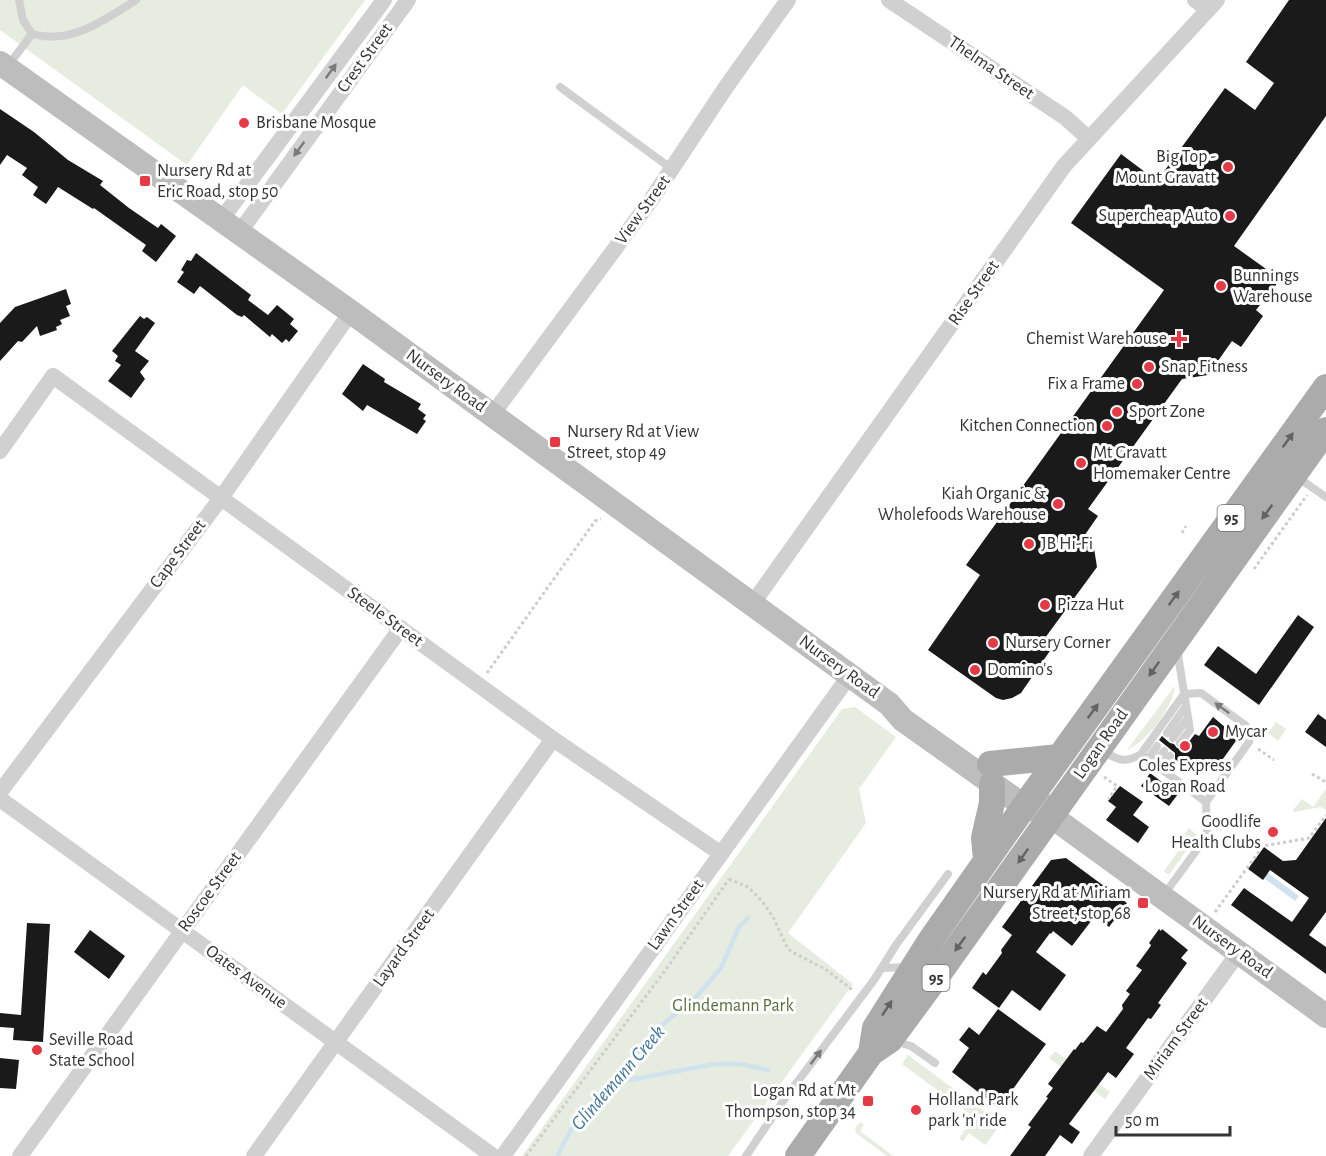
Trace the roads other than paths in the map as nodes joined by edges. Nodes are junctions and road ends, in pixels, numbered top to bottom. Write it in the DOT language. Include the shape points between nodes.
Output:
graph roads {
  1 [pos="19,0"];
  2 [pos="136,0"];
  3 [pos="384,0"];
  4 [pos="408,0"];
  5 [pos="788,0"];
  6 [pos="889,0"];
  7 [pos="1207,3"];
  8 [pos="32,34"];
  9 [pos="3,65"];
  10 [pos="560,87"];
  11 [pos="1089,139"];
  12 [pos="672,169"];
  13 [pos="230,226"];
  14 [pos="351,312"];
  15 [pos="1326,387"];
  16 [pos="492,415"];
  17 [pos="1326,430"];
  18 [pos="0,451"];
  19 [pos="1302,483"];
  20 [pos="1326,497"];
  21 [pos="221,498"];
  22 [pos="753,603"];
  23 [pos="400,628"];
  24 [pos="1175,639"];
  25 [pos="850,675"];
  26 [pos="1184,694"];
  27 [pos="1186,706"];
  28 [pos="554,739"];
  29 [pos="1088,740"];
  30 [pos="1059,757"];
  31 [pos="1151,762"];
  32 [pos="991,774"];
  33 [pos="0,792"];
  34 [pos="0,799"];
  35 [pos="1028,800"];
  36 [pos="1206,802"];
  37 [pos="1051,816"];
  38 [pos="720,853"];
  39 [pos="986,859"];
  40 [pos="948,874"];
  41 [pos="1163,896"];
  42 [pos="182,930"];
  43 [pos="1239,952"];
  44 [pos="914,966"];
  45 [pos="883,968"];
  46 [pos="1326,1016"];
  47 [pos="336,1042"];
  48 [pos="880,1046"];
  49 [pos="935,1063"];
  50 [pos="20,1156"];
  51 [pos="254,1156"];
  52 [pos="493,1156"];
  53 [pos="503,1156"];
  54 [pos="746,1156"];
  55 [pos="798,1156"];
  56 [pos="1091,1156"];
  1 -- 8 [label="lane" via="23,20"];
  2 -- 8 [label="lane" via="87,29 47,38"];
  13 -- 3 [label="street, Crest Street, one-way"];
  4 -- 13 [label="street, Crest Street, one-way"];
  5 -- 12 [label="street, View Street"];
  6 -- 11 [label="street, Thelma Street" via="1066,118"];
  7 -- 11 [label="street, Rise Street"];
  8 -- 9 [label="lane"];
  9 -- 13 [label="main road, Nursery Road"];
  10 -- 12 [label="lane"];
  11 -- 22 [label="street, Rise Street" via="1064,166"];
  12 -- 16 [label="street, View Street"];
  13 -- 14 [label="main road, Nursery Road"];
  14 -- 16 [label="main road, Nursery Road"];
  14 -- 21 [label="street, Cape Street"];
  29 -- 15 [label="main road, Logan Road / 95, one-way"];
  16 -- 22 [label="main road, Nursery Road"];
  17 -- 19 [label="main road, Logan Road / 95"];
  18 -- 21 [label="street, Steele Street" via="53,376"];
  19 -- 20 [label="lane"];
  19 -- 24 [label="main road, Logan Road / 95, one-way"];
  21 -- 23 [label="street, Steele Street"];
  21 -- 33 [label="street, Cape Street"];
  22 -- 25 [label="main road, Nursery Road"];
  23 -- 28 [label="street, Steele Street"];
  23 -- 42 [label="street, Roscoe Street"];
  24 -- 26 [label="lane"];
  24 -- 29 [label="main road, Logan Road / 95, one-way"];
  25 -- 32 [label="main road, Nursery Road" via="889,704 909,710"];
  25 -- 38 [label="street, Lawn Street"];
  26 -- 27 [label="lane"];
  26 -- 31 [label="lane"];
  36 -- 26 [label="lane, one-way" via="1249,742 1250,734 1245,725 1201,693"];
  27 -- 27 [label="lane" via="1173,738 1188,718"];
  28 -- 38 [label="street, Steele Street"];
  28 -- 47 [label="street, Layard Street"];
  29 -- 30 [label="main road, Logan Road / 95"];
  29 -- 31 [label="lane" via="1116,760"];
  29 -- 37 [label="main road, Logan Road / 95"];
  30 -- 32 [label="main road"];
  30 -- 35 [label="main road, Logan Road / 95"];
  31 -- 31 [label="lane" via="1164,751"];
  31 -- 36 [label="lane"];
  32 -- 35 [label="main road, Nursery Road"];
  32 -- 39 [label="main road" via="992,803 984,838"];
  34 -- 42 [label="street, Oates Avenue"];
  35 -- 37 [label="main road, Nursery Road"];
  35 -- 39 [label="main road, Logan Road / 95"];
  36 -- 41 [label="lane" via="1207,836"];
  37 -- 41 [label="main road, Nursery Road"];
  37 -- 48 [label="main road, Logan Road / 95, one-way"];
  38 -- 53 [label="street, Lawn Street"];
  39 -- 44 [label="main road, Logan Road / 95"];
  40 -- 45 [label="lane"];
  41 -- 43 [label="main road, Nursery Road"];
  42 -- 47 [label="street, Oates Avenue"];
  42 -- 50 [label="street, Roscoe Street"];
  43 -- 46 [label="main road, Nursery Road"];
  43 -- 56 [label="street, Miriam Street"];
  44 -- 45 [label="lane"];
  48 -- 44 [label="main road, Logan Road / 95, one-way" via="874,1028"];
  54 -- 45 [label="lane, one-way"];
  47 -- 51 [label="street, Layard Street"];
  47 -- 52 [label="street, Oates Avenue"];
  48 -- 49 [label="lane" via="911,1046"];
  48 -- 55 [label="main road, Logan Road / 95"];
}
